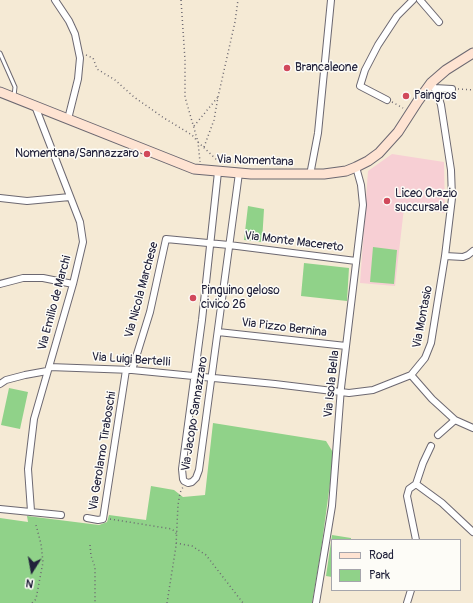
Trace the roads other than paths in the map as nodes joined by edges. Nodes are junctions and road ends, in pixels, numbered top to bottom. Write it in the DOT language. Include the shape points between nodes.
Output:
graph roads {
  1 [pos="56,0"];
  2 [pos="331,0"];
  3 [pos="413,0"];
  4 [pos="420,0"];
  5 [pos="439,22"];
  6 [pos="0,53"];
  7 [pos="473,53"];
  8 [pos="433,85"];
  9 [pos="452,89"];
  10 [pos="0,92"];
  11 [pos="14,98"];
  12 [pos="388,100"];
  13 [pos="35,106"];
  14 [pos="68,119"];
  15 [pos="356,167"];
  16 [pos="218,172"];
  17 [pos="235,173"];
  18 [pos="310,175"];
  19 [pos="70,197"];
  20 [pos="0,198"];
  21 [pos="166,239"];
  22 [pos="210,243"];
  23 [pos="229,245"];
  24 [pos="473,251"];
  25 [pos="445,256"];
  26 [pos="356,261"];
  27 [pos="0,284"];
  28 [pos="73,284"];
  29 [pos="218,332"];
  30 [pos="346,346"];
  31 [pos="48,369"];
  32 [pos="129,370"];
  33 [pos="411,375"];
  34 [pos="195,376"];
  35 [pos="212,378"];
  36 [pos="0,384"];
  37 [pos="341,392"];
  38 [pos="455,420"];
  39 [pos="473,428"];
  40 [pos="438,435"];
  41 [pos="431,446"];
  42 [pos="416,484"];
  43 [pos="0,509"];
  44 [pos="31,511"];
  45 [pos="61,515"];
  46 [pos="87,518"];
  47 [pos="473,532"];
  48 [pos="416,539"];
  49 [pos="411,591"];
  50 [pos="316,603"];
  51 [pos="407,603"];
  1 -- 14 [label="street" via="72,28 79,51 78,79"];
  2 -- 18 [label="street" via="318,133"];
  3 -- 12 [label="street" via="397,16 378,45 360,86"];
  4 -- 5 [label="street"];
  6 -- 11 [label="lane" via="15,87"];
  7 -- 8 [label="main road, Via Nomentana" via="446,70"];
  8 -- 9 [label="street"];
  8 -- 15 [label="main road, Via Nomentana" via="418,101 386,146 374,157"];
  8 -- 25 [label="street, Via Montasio" via="441,105 451,170 452,198"];
  10 -- 11 [label="main road, Via Nomentana"];
  11 -- 13 [label="main road, Via Nomentana"];
  13 -- 14 [label="main road, Via Nomentana"];
  13 -- 19 [label="street, Via Emilio de Marchi"];
  14 -- 16 [label="main road, Via Nomentana" via="173,161 200,170"];
  15 -- 18 [label="main road, Via Nomentana"];
  15 -- 26 [label="street, Via Isola Bella" via="363,201"];
  16 -- 17 [label="main road, Via Nomentana"];
  16 -- 22 [label="street, Via Jacopo Sannazzaro"];
  17 -- 18 [label="main road, Via Nomentana"];
  17 -- 23 [label="street, Via Jacopo Sannazzaro"];
  19 -- 20 [label="street" via="26,201"];
  19 -- 28 [label="street, Via Emilio de Marchi" via="80,222 83,242"];
  21 -- 22 [label="street, Via Monte Macereto"];
  21 -- 32 [label="street, Via Nicola Marchese" via="150,312"];
  22 -- 23 [label="street, Via Monte Macereto"];
  22 -- 34 [label="street, Via Jacopo Sannazzaro"];
  23 -- 26 [label="street, Via Monte Macereto"];
  23 -- 29 [label="street, Via Jacopo Sannazzaro"];
  24 -- 25 [label="street" via="468,256"];
  25 -- 33 [label="street, Via Montasio" via="430,349"];
  26 -- 30 [label="street, Via Isola Bella"];
  27 -- 28 [label="street" via="23,278 43,278"];
  28 -- 31 [label="street, Via Emilio de Marchi"];
  29 -- 30 [label="street, Via Pizzo Bernina"];
  29 -- 35 [label="street, Via Jacopo Sannazzaro"];
  30 -- 37 [label="street, Via Isola Bella"];
  31 -- 32 [label="street, Via Luigi Bertelli"];
  31 -- 36 [label="street, Via Luigi Bertelli" via="6,380"];
  31 -- 44 [label="street, Via Emilio de Marchi" via="34,419 30,449 28,475"];
  32 -- 34 [label="street, Via Luigi Bertelli"];
  32 -- 46 [label="street, Via Gerolamo Tiraboschi" via="103,519"];
  33 -- 37 [label="street, Via Montasio" via="373,390"];
  33 -- 38 [label="street"];
  34 -- 35 [label="street, Via Luigi Bertelli"];
  34 -- 35 [label="street, Via Jacopo Sannazzaro" via="182,469 183,479 190,483 198,473"];
  35 -- 37 [label="street, Via Montasio"];
  37 -- 50 [label="street, Via Isola Bella" via="332,506"];
  38 -- 39 [label="street"];
  38 -- 40 [label="street"];
  41 -- 42 [label="street"];
  42 -- 47 [label="street" via="442,503"];
  42 -- 48 [label="street" via="409,489 407,496"];
  43 -- 44 [label="street"];
  44 -- 45 [label="street"];
  49 -- 51 [label="street"];
}
